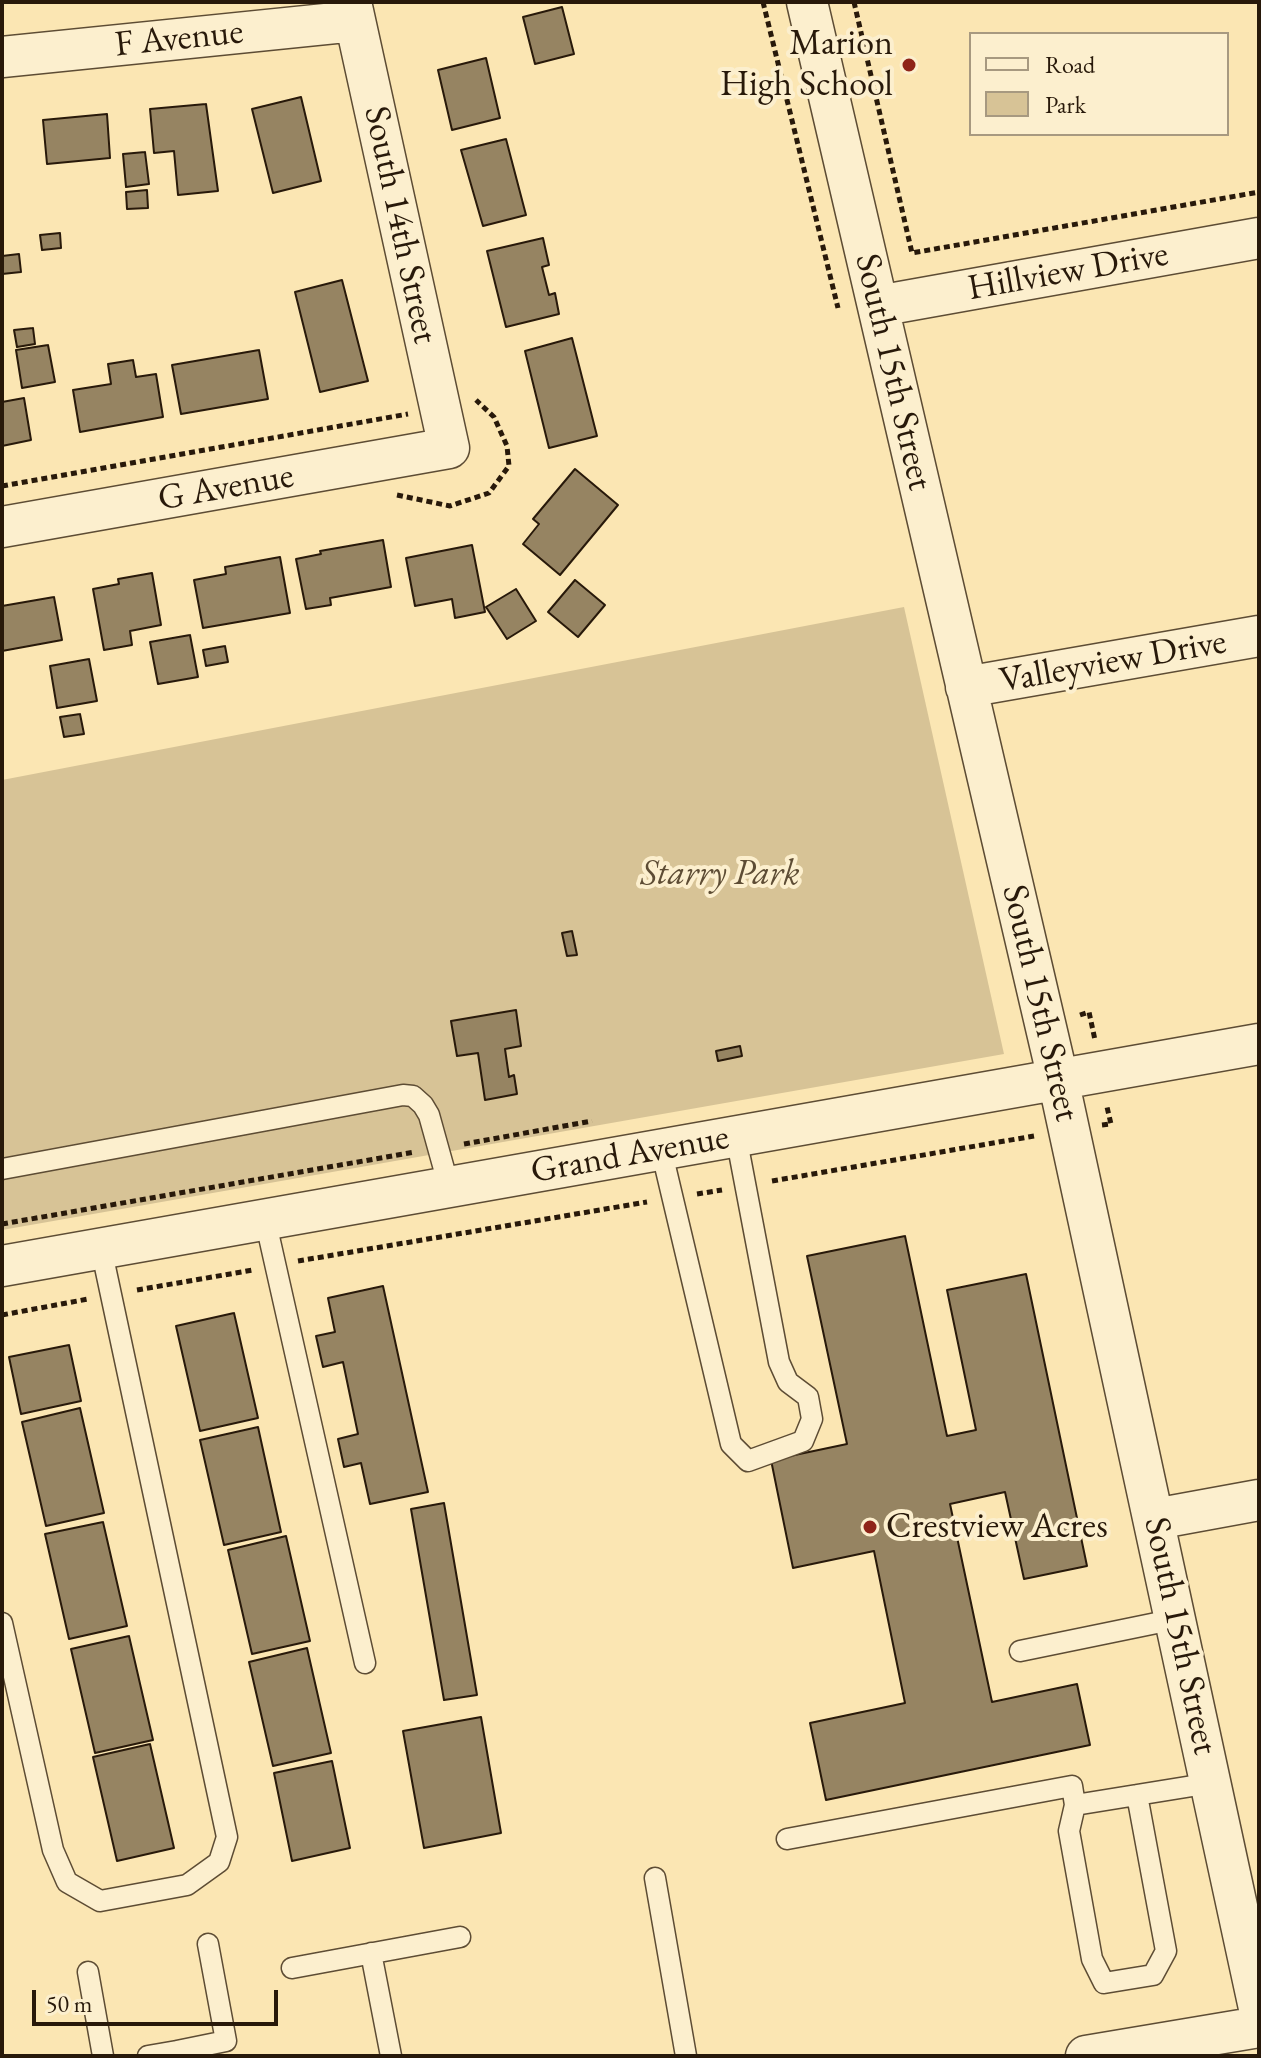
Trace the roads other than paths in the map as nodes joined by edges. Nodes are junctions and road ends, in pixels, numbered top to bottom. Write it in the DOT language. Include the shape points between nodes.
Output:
graph roads {
  1 [pos="807,2"];
  2 [pos="353,12"];
  3 [pos="2,57"];
  4 [pos="1259,238"];
  5 [pos="878,306"];
  6 [pos="449,448"];
  7 [pos="2,527"];
  8 [pos="1259,636"];
  9 [pos="966,687"];
  10 [pos="1259,1044"];
  11 [pos="1058,1079"];
  12 [pos="736,1136"];
  13 [pos="661,1149"];
  14 [pos="2,1169"];
  15 [pos="449,1187"];
  16 [pos="265,1219"];
  17 [pos="101,1248"];
  18 [pos="2,1266"];
  19 [pos="1259,1500"];
  20 [pos="1155,1519"];
  21 [pos="1176,1619"];
  22 [pos="2,1623"];
  23 [pos="1020,1651"];
  24 [pos="365,1663"];
  25 [pos="1211,1783"];
  26 [pos="1137,1795"];
  27 [pos="1075,1805"];
  28 [pos="787,1839"];
  29 [pos="655,1878"];
  30 [pos="460,1937"];
  31 [pos="208,1944"];
  32 [pos="371,1953"];
  33 [pos="292,1968"];
  34 [pos="88,1972"];
  35 [pos="1259,2008"];
  36 [pos="1259,2027"];
  37 [pos="178,2054"];
  38 [pos="103,2056"];
  39 [pos="148,2056"];
  40 [pos="391,2056"];
  41 [pos="686,2056"];
  42 [pos="1086,2056"];
  1 -- 5 [label="street, South 15th Street"];
  2 -- 3 [label="street, F Avenue"];
  2 -- 6 [label="street, South 14th Street"];
  4 -- 5 [label="street, Hillview Drive"];
  5 -- 9 [label="street, South 15th Street"];
  6 -- 7 [label="street, G Avenue"];
  8 -- 9 [label="street, Valleyview Drive"];
  9 -- 11 [label="street, South 15th Street"];
  10 -- 11 [label="street, Grand Avenue"];
  11 -- 12 [label="street, Grand Avenue"];
  11 -- 20 [label="street, South 15th Street"];
  12 -- 13 [label="street, Grand Avenue"];
  12 -- 13 [label="lane" via="779,1362 788,1382 808,1397 812,1419 803,1441 748,1461 731,1444"];
  13 -- 15 [label="street, Grand Avenue"];
  14 -- 15 [label="lane" via="403,1095 423,1105"];
  15 -- 16 [label="street, Grand Avenue"];
  16 -- 17 [label="street, Grand Avenue"];
  16 -- 24 [label="lane"];
  17 -- 18 [label="street, Grand Avenue"];
  17 -- 22 [label="lane" via="227,1837 219,1862 187,1885 100,1901 67,1882 53,1850"];
  19 -- 20 [label="street"];
  20 -- 21 [label="street, South 15th Street"];
  21 -- 23 [label="lane"];
  21 -- 25 [label="street, South 15th Street"];
  25 -- 26 [label="lane"];
  25 -- 35 [label="street, South 15th Street"];
  26 -- 27 [label="lane"];
  26 -- 27 [label="lane" via="1166,1951 1153,1975 1104,1983 1092,1959 1069,1831"];
  27 -- 28 [label="lane" via="1072,1786"];
  29 -- 41 [label="lane"];
  30 -- 32 [label="lane"];
  31 -- 37 [label="lane" via="226,2041"];
  32 -- 33 [label="lane"];
  32 -- 40 [label="lane"];
  34 -- 38 [label="lane"];
  36 -- 42 [label="street"];
  37 -- 39 [label="lane"];
}
